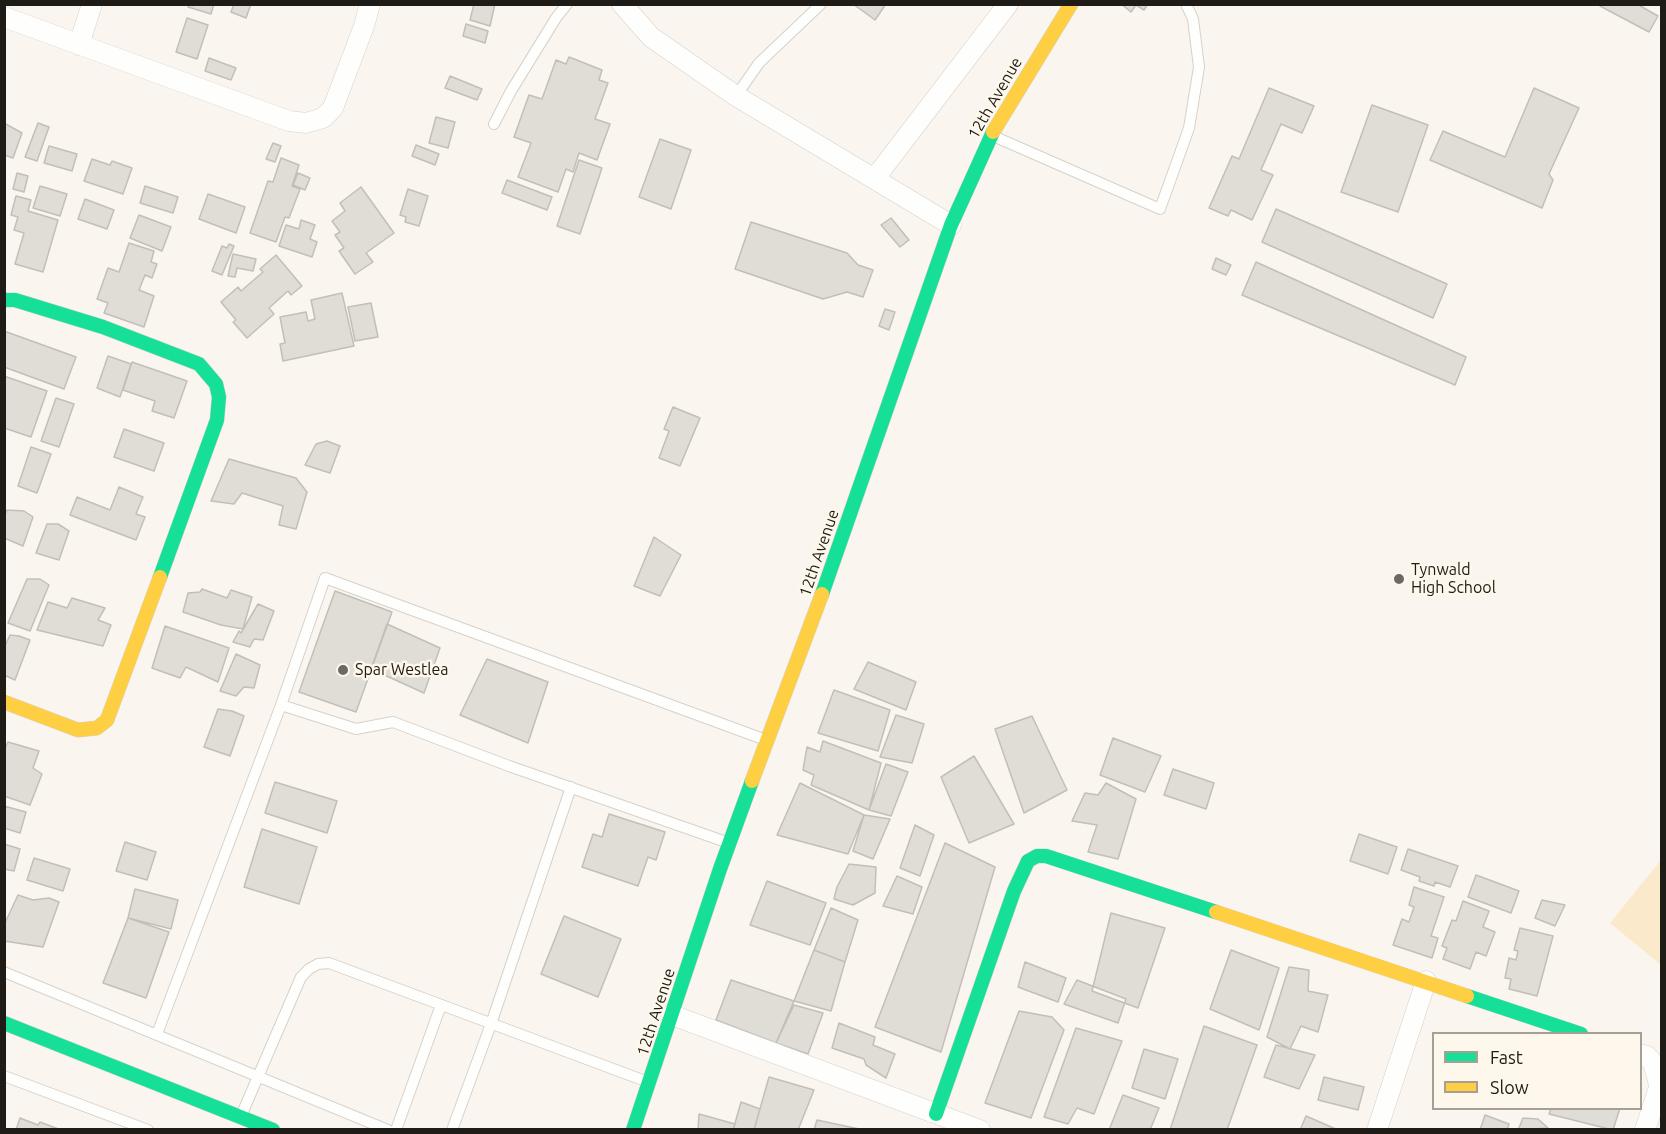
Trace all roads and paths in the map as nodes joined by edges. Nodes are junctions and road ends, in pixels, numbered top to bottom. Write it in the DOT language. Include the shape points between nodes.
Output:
graph roads {
  1 [pos="92,4"];
  2 [pos="370,4"];
  3 [pos="567,4"];
  4 [pos="622,4"];
  5 [pos="1008,4"];
  6 [pos="1071,4"];
  7 [pos="1186,4"];
  8 [pos="820,5"];
  9 [pos="4,17"];
  10 [pos="79,45"];
  11 [pos="736,96"];
  12 [pos="494,124"];
  13 [pos="991,135"];
  14 [pos="875,178"];
  15 [pos="951,225"];
  16 [pos="4,300"];
  17 [pos="4,702"];
  18 [pos="281,705"];
  19 [pos="768,741"];
  20 [pos="571,787"];
  21 [pos="730,843"];
  22 [pos="4,972"];
  23 [pos="1426,981"];
  24 [pos="441,1005"];
  25 [pos="672,1015"];
  26 [pos="4,1023"];
  27 [pos="491,1024"];
  28 [pos="1575,1032"];
  29 [pos="157,1034"];
  30 [pos="1642,1054"];
  31 [pos="4,1076"];
  32 [pos="256,1077"];
  33 [pos="650,1083"];
  34 [pos="936,1114"];
  35 [pos="238,1123"];
  36 [pos="148,1130"];
  37 [pos="273,1130"];
  38 [pos="388,1130"];
  39 [pos="396,1130"];
  40 [pos="452,1130"];
  41 [pos="633,1130"];
  42 [pos="980,1130"];
  43 [pos="1377,1130"];
  44 [pos="1645,1130"];
  1 -- 10 [label="street"];
  2 -- 10 [label="street" via="333,108 323,118 306,123 290,121"];
  3 -- 12 [label="lane"];
  4 -- 11 [label="street" via="651,37"];
  5 -- 14 [label="street"];
  6 -- 13 [label="street, 12th Avenue"];
  7 -- 13 [label="lane" via="1193,19 1199,67 1189,128 1160,209"];
  8 -- 11 [label="lane" via="759,63"];
  9 -- 10 [label="street"];
  11 -- 14 [label="street"];
  13 -- 15 [label="street, 12th Avenue"];
  14 -- 15 [label="street"];
  15 -- 19 [label="street, 12th Avenue"];
  16 -- 17 [label="street" via="103,327 199,364 216,384 219,397 217,420 107,720 97,728 78,730"];
  18 -- 19 [label="lane" via="325,578"];
  18 -- 20 [label="lane" via="356,729 393,722"];
  18 -- 29 [label="lane"];
  19 -- 21 [label="street, 12th Avenue"];
  20 -- 21 [label="lane"];
  20 -- 27 [label="lane"];
  21 -- 25 [label="street, 12th Avenue"];
  22 -- 29 [label="lane"];
  23 -- 28 [label="street"];
  23 -- 34 [label="street" via="1037,856 1028,861 1014,891"];
  23 -- 43 [label="street"];
  24 -- 27 [label="lane"];
  24 -- 32 [label="lane" via="329,963 318,964 301,977"];
  24 -- 39 [label="lane"];
  25 -- 33 [label="street, 12th Avenue"];
  25 -- 34 [label="street"];
  26 -- 35 [label="street"];
  27 -- 33 [label="lane"];
  27 -- 40 [label="lane"];
  29 -- 32 [label="lane"];
  30 -- 44 [label="street" via="1653,1063 1659,1088"];
  31 -- 36 [label="lane"];
  32 -- 35 [label="lane"];
  32 -- 38 [label="lane"];
  33 -- 41 [label="street, 12th Avenue"];
  34 -- 42 [label="street"];
  35 -- 37 [label="street"];
}
